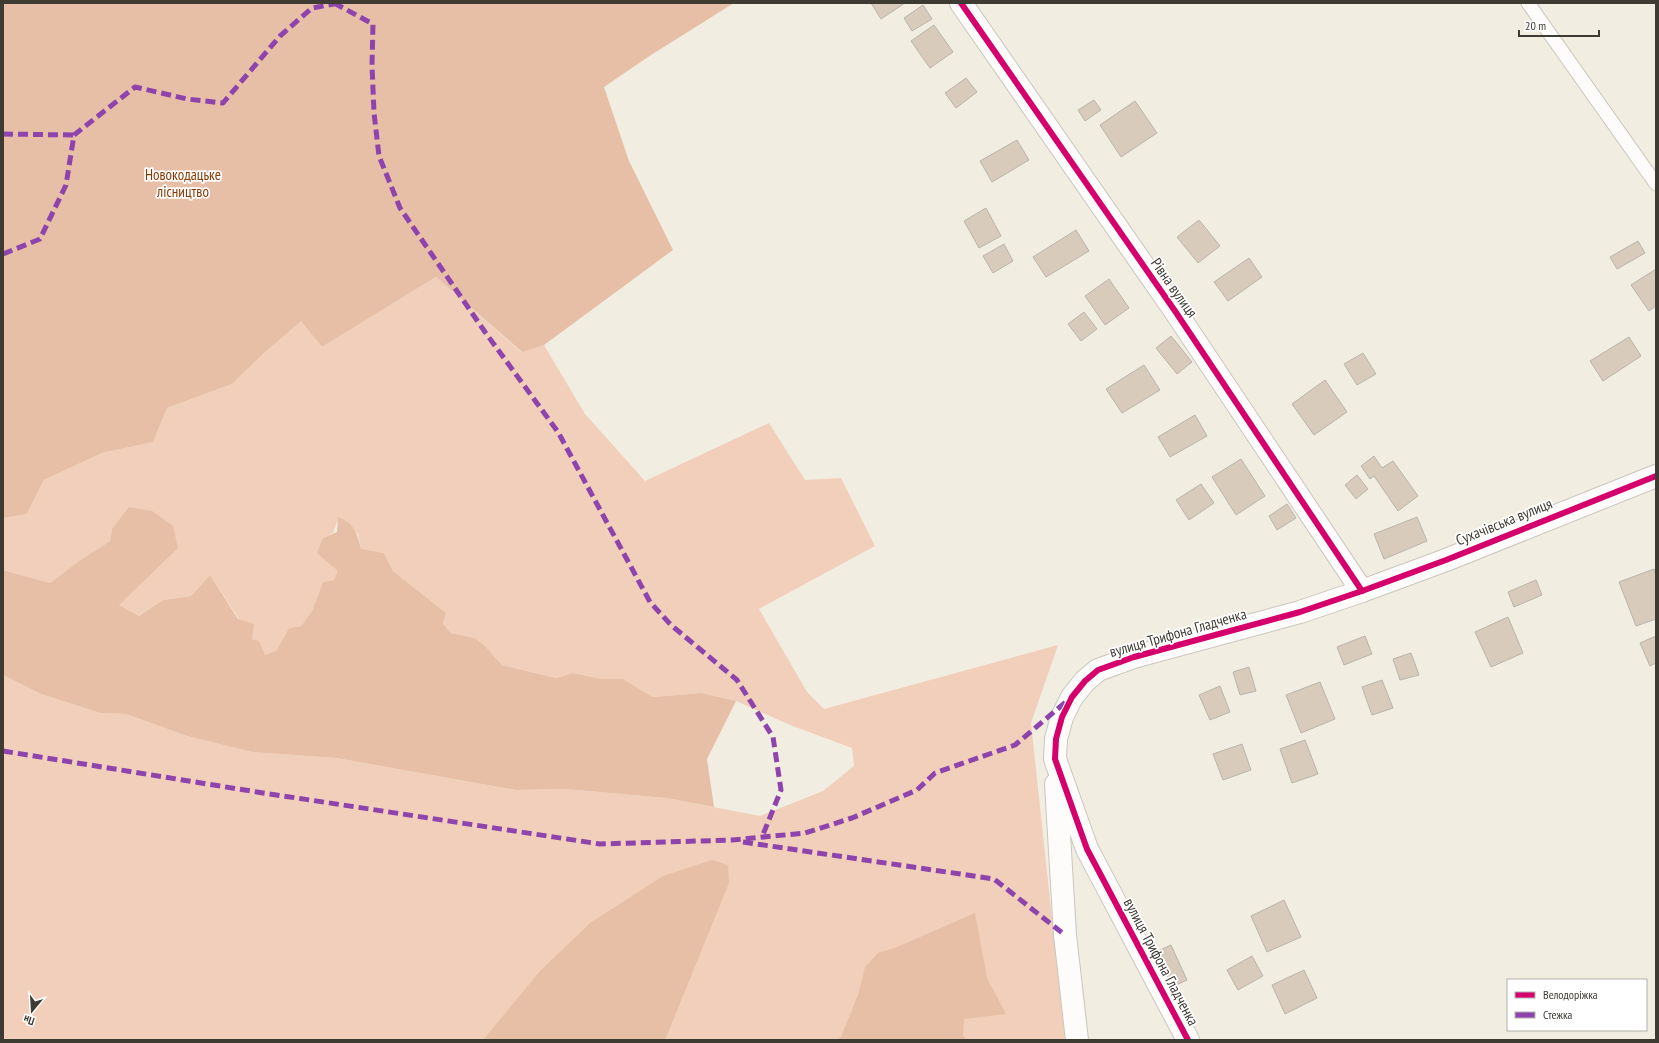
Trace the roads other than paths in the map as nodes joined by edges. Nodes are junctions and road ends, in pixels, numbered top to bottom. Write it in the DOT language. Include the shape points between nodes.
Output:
graph roads {
  1 [pos="961,3"];
  2 [pos="1528,3"];
  3 [pos="1656,184"];
  4 [pos="1656,476"];
  5 [pos="1362,591"];
  6 [pos="1055,759"];
  7 [pos="1077,1040"];
  8 [pos="1188,1040"];
  1 -- 5 [label="street, Рівна вулиця" via="1175,311"];
  2 -- 3 [label="lane"];
  4 -- 5 [label="street, Сухачівська вулиця"];
  5 -- 6 [label="street, вулиця Трифона Гладченка" via="1300,612 1098,670 1072,697 1062,717 1056,739"];
  6 -- 7 [label="street" via="1065,935"];
  6 -- 8 [label="street, вулиця Трифона Гладченка" via="1086,849"];
}
